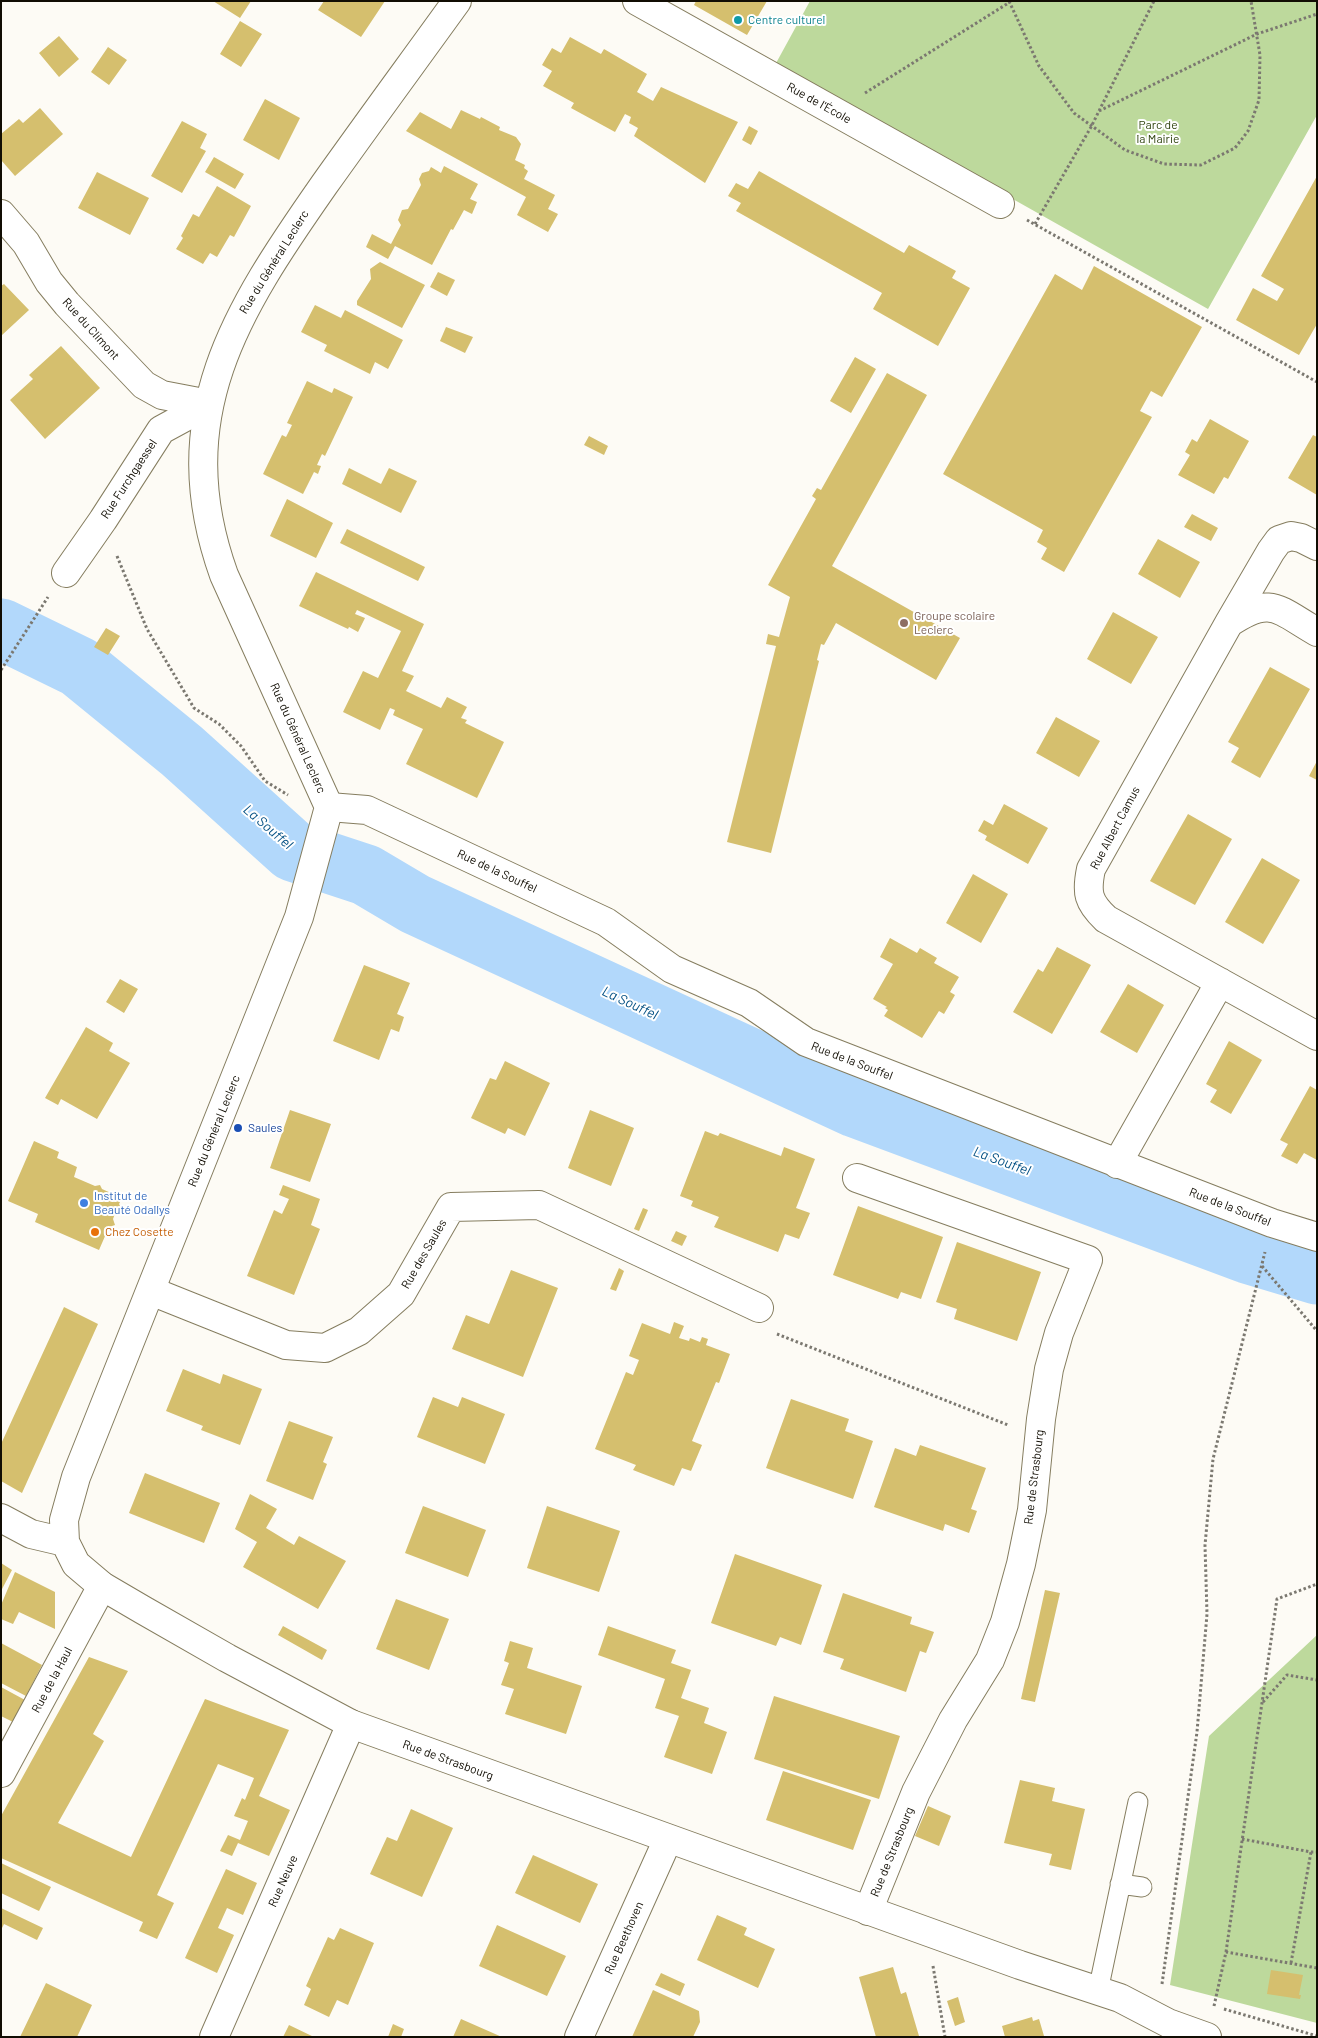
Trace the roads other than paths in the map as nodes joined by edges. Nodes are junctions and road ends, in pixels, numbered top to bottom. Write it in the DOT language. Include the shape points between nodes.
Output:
graph roads {
  1 [pos="457,1"];
  2 [pos="637,1"];
  3 [pos="1000,204"];
  4 [pos="1,214"];
  5 [pos="209,404"];
  6 [pos="1317,546"];
  7 [pos="66,573"];
  8 [pos="1229,622"];
  9 [pos="1317,632"];
  10 [pos="329,807"];
  11 [pos="1220,982"];
  12 [pos="1317,1036"];
  13 [pos="1117,1164"];
  14 [pos="857,1178"];
  15 [pos="1317,1237"];
  16 [pos="151,1291"];
  17 [pos="759,1308"];
  18 [pos="1,1518"];
  19 [pos="65,1542"];
  20 [pos="102,1586"];
  21 [pos="351,1724"];
  22 [pos="1,1773"];
  23 [pos="1138,1802"];
  24 [pos="668,1840"];
  25 [pos="1120,1884"];
  26 [pos="1142,1887"];
  27 [pos="868,1911"];
  28 [pos="1098,1991"];
  29 [pos="214,2037"];
  30 [pos="579,2037"];
  31 [pos="1207,2037"];
  1 -- 5 [label="street, Rue du Général Leclerc" via="353,144 254,290 226,349"];
  2 -- 3 [label="street, Rue de l'École"];
  4 -- 5 [label="street, Rue du Climont" via="26,243 55,289 129,372 162,395"];
  5 -- 7 [label="street, Rue Furchgaessel" via="161,430"];
  5 -- 10 [label="street, Rue du Général Leclerc" via="203,473 216,554"];
  6 -- 8 [label="street, Rue Albert Camus" via="1291,536 1280,540"];
  8 -- 9 [label="street" via="1261,607 1274,607"];
  8 -- 11 [label="street, Rue Albert Camus" via="1091,869 1088,884 1089,898 1106,919"];
  10 -- 13 [label="street, Rue de la Souffel" via="367,810 606,922 672,969 748,1003 806,1042"];
  10 -- 16 [label="street, Rue du Général Leclerc" via="299,917"];
  11 -- 12 [label="street, Rue Albert Camus"];
  11 -- 13 [label="street"];
  13 -- 15 [label="street, Rue de la Souffel"];
  14 -- 27 [label="street, Rue de Strasbourg" via="1088,1260 1059,1333 1049,1369 1032,1510 1004,1622 990,1660 924,1776"];
  16 -- 17 [label="street, Rue des Saules" via="286,1345 325,1348 359,1331 401,1294 451,1207 539,1205"];
  16 -- 19 [label="street, Rue du Général Leclerc" via="76,1478 64,1520"];
  18 -- 19 [label="street" via="30,1534"];
  19 -- 20 [label="street, Rue de Strasbourg" via="76,1564"];
  20 -- 21 [label="street, Rue de Strasbourg"];
  20 -- 22 [label="street, Rue de la Haul"];
  21 -- 24 [label="street, Rue de Strasbourg"];
  21 -- 29 [label="street, Rue Neuve"];
  23 -- 25 [label="lane"];
  24 -- 27 [label="street, Rue de Strasbourg"];
  24 -- 30 [label="street, Rue Beethoven"];
  25 -- 26 [label="lane"];
  25 -- 28 [label="lane"];
  27 -- 28 [label="street, Rue de Strasbourg"];
  28 -- 31 [label="street, Rue de Strasbourg"];
}
